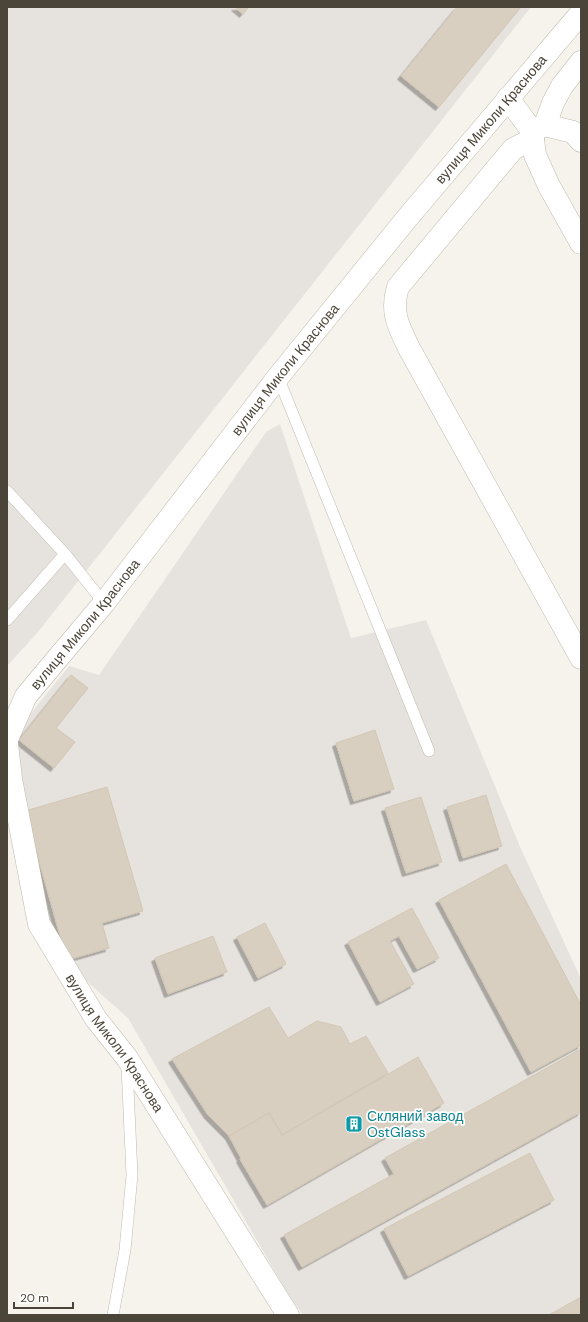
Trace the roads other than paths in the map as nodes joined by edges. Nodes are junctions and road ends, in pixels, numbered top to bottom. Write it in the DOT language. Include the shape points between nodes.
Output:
graph roads {
  1 [pos="581,13"];
  2 [pos="581,62"];
  3 [pos="508,98"];
  4 [pos="537,132"];
  5 [pos="581,141"];
  6 [pos="581,243"];
  7 [pos="278,377"];
  8 [pos="7,491"];
  9 [pos="65,554"];
  10 [pos="104,603"];
  11 [pos="7,620"];
  12 [pos="581,658"];
  13 [pos="7,740"];
  14 [pos="7,744"];
  15 [pos="429,751"];
  16 [pos="127,1058"];
  17 [pos="113,1315"];
  18 [pos="288,1315"];
  1 -- 3 [label="street, вулиця Миколи Краснова"];
  2 -- 4 [label="street" via="562,86"];
  3 -- 4 [label="street"];
  3 -- 7 [label="street, вулиця Миколи Краснова"];
  4 -- 5 [label="street" via="573,132"];
  4 -- 6 [label="street" via="535,155"];
  4 -- 12 [label="street" via="513,149 398,287 394,308 410,350"];
  7 -- 10 [label="street, вулиця Миколи Краснова"];
  7 -- 15 [label="lane"];
  8 -- 9 [label="lane"];
  9 -- 10 [label="lane"];
  9 -- 11 [label="lane"];
  10 -- 13 [label="street, вулиця Миколи Краснова" via="26,696"];
  14 -- 16 [label="street, вулиця Миколи Краснова" via="11,779 39,924 96,1019"];
  16 -- 17 [label="lane" via="132,1175 125,1250"];
  16 -- 18 [label="street, вулиця Миколи Краснова"];
}
